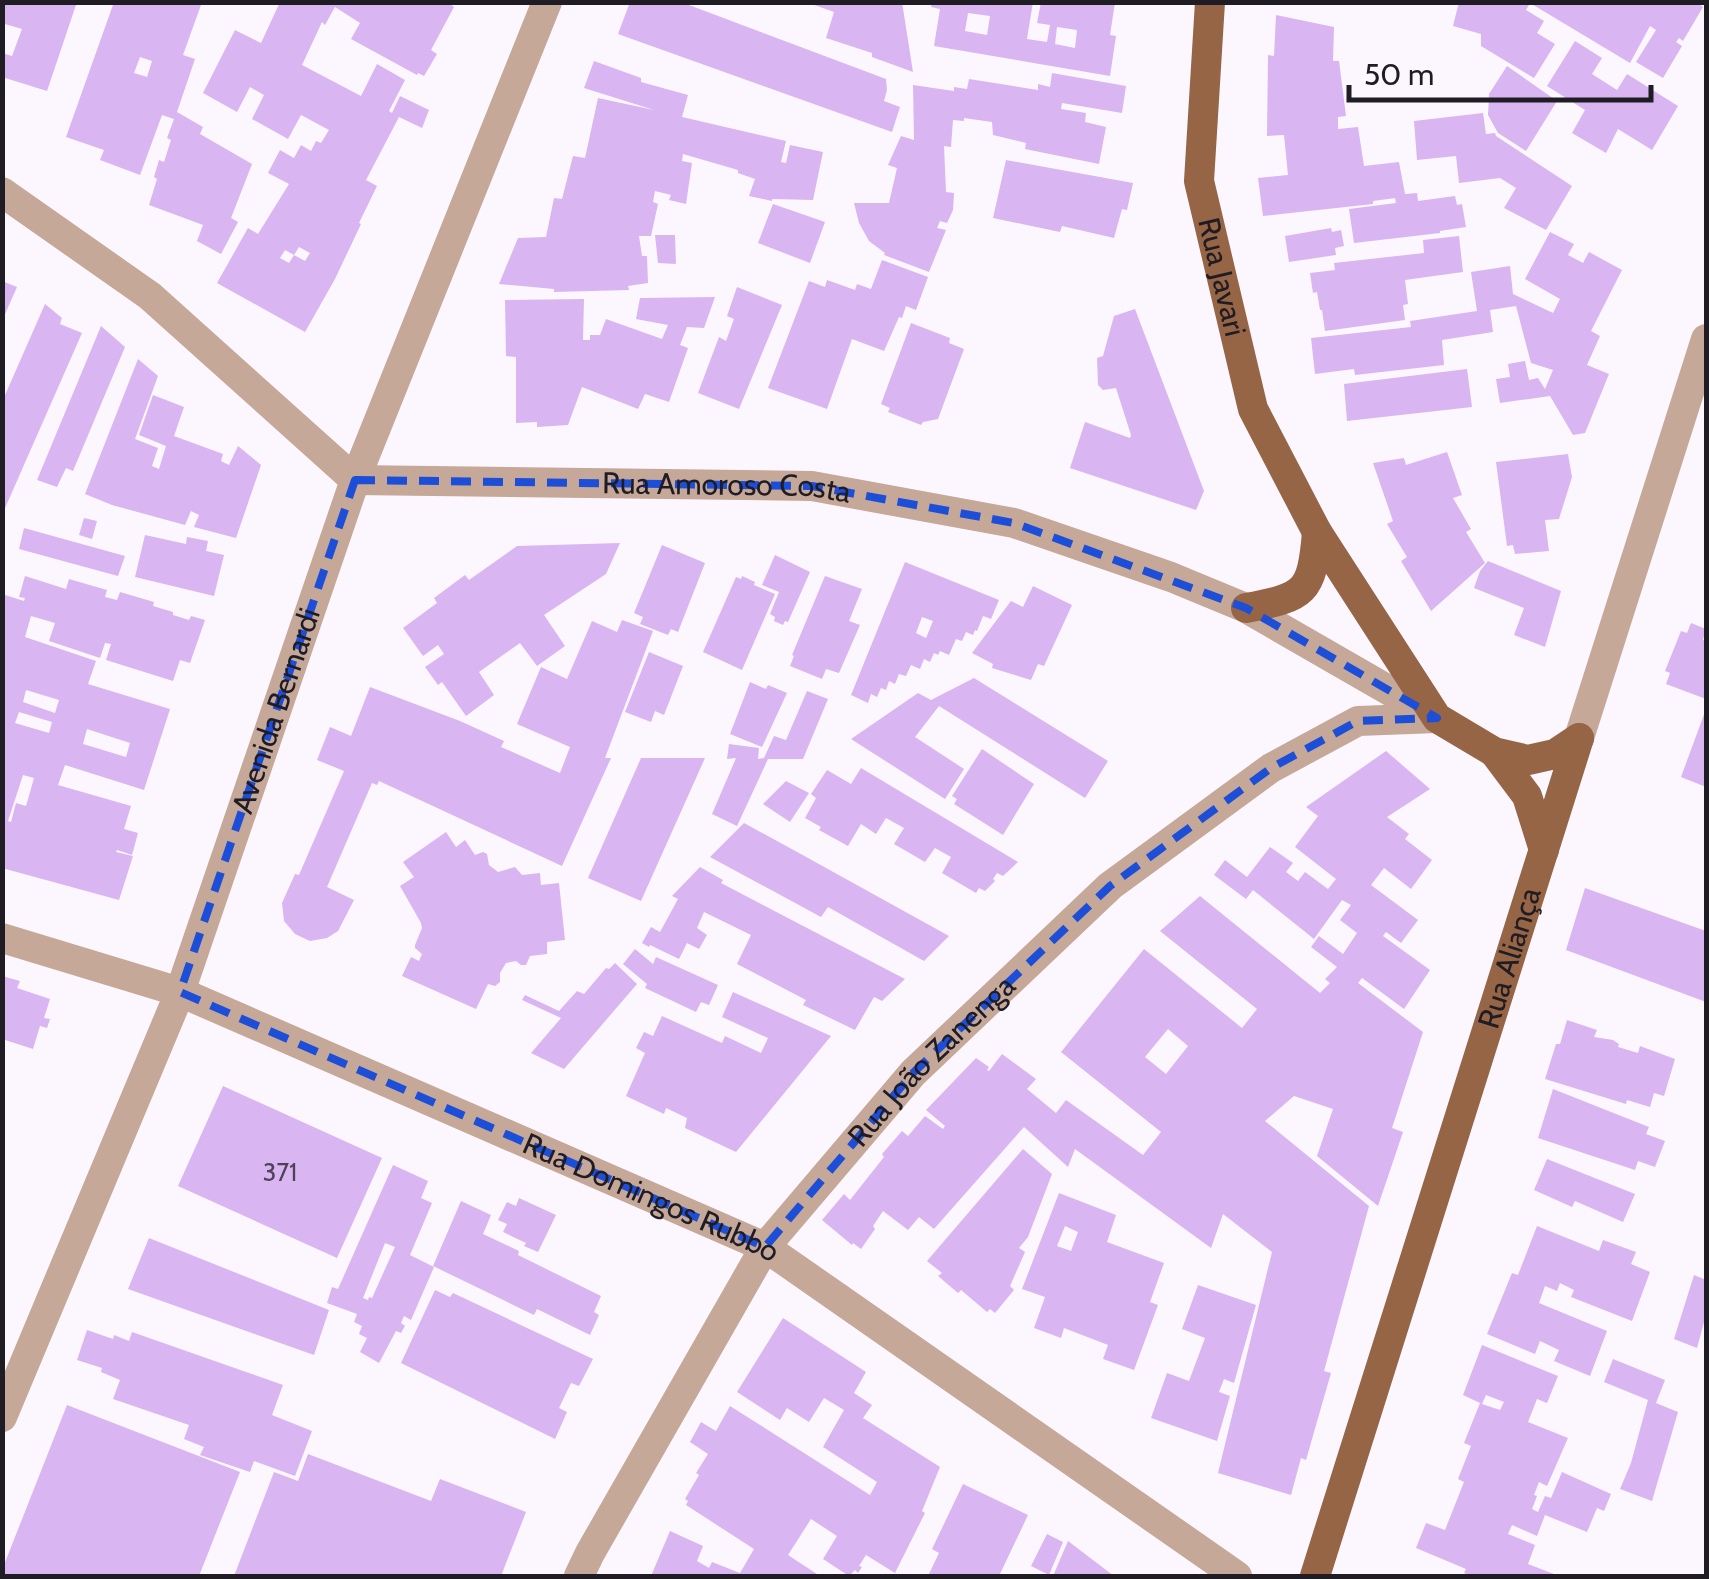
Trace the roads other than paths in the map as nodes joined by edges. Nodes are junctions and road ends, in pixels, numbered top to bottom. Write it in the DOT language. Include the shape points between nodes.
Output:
graph roads {
  1 [pos="547,2"];
  2 [pos="1210,2"];
  3 [pos="2,192"];
  4 [pos="1706,339"];
  5 [pos="355,480"];
  6 [pos="1317,532"];
  7 [pos="1246,608"];
  8 [pos="1437,718"];
  9 [pos="1578,738"];
  10 [pos="1494,752"];
  11 [pos="1544,850"];
  12 [pos="2,938"];
  13 [pos="180,992"];
  14 [pos="765,1247"];
  15 [pos="2,1417"];
  16 [pos="579,1576"];
  17 [pos="1237,1576"];
  18 [pos="1316,1576"];
  1 -- 5 [label="street, Avenida Bernardi"];
  2 -- 6 [label="main road, Rua Javari" via="1200,181 1253,409"];
  3 -- 5 [label="street" via="150,296"];
  4 -- 9 [label="street, Rua Aliança"];
  5 -- 7 [label="street, Rua Amoroso Costa" via="812,486 1014,523"];
  5 -- 13 [label="street, Avenida Bernardi"];
  6 -- 7 [label="main road" via="1306,586 1278,602"];
  6 -- 8 [label="main road, Rua Javari"];
  7 -- 8 [label="street, Rua Amoroso Costa"];
  8 -- 10 [label="main road, Rua Amoroso Costa"];
  8 -- 14 [label="street, Rua João Zanenga" via="1358,721 1271,768 1110,886 914,1073"];
  9 -- 10 [label="main road, Rua Amoroso Costa" via="1528,760"];
  9 -- 11 [label="main road, Rua Aliança"];
  10 -- 11 [label="main road, Rua Amoroso Costa" via="1527,796"];
  11 -- 18 [label="main road, Rua Aliança"];
  12 -- 13 [label="street, Rua Domingos Rubbo"];
  13 -- 14 [label="street, Rua Domingos Rubbo"];
  13 -- 15 [label="street, Avenida Bernardi"];
  14 -- 16 [label="street, Rua João Zanenga"];
  14 -- 17 [label="street, Rua Domingos Rubbo"];
}
